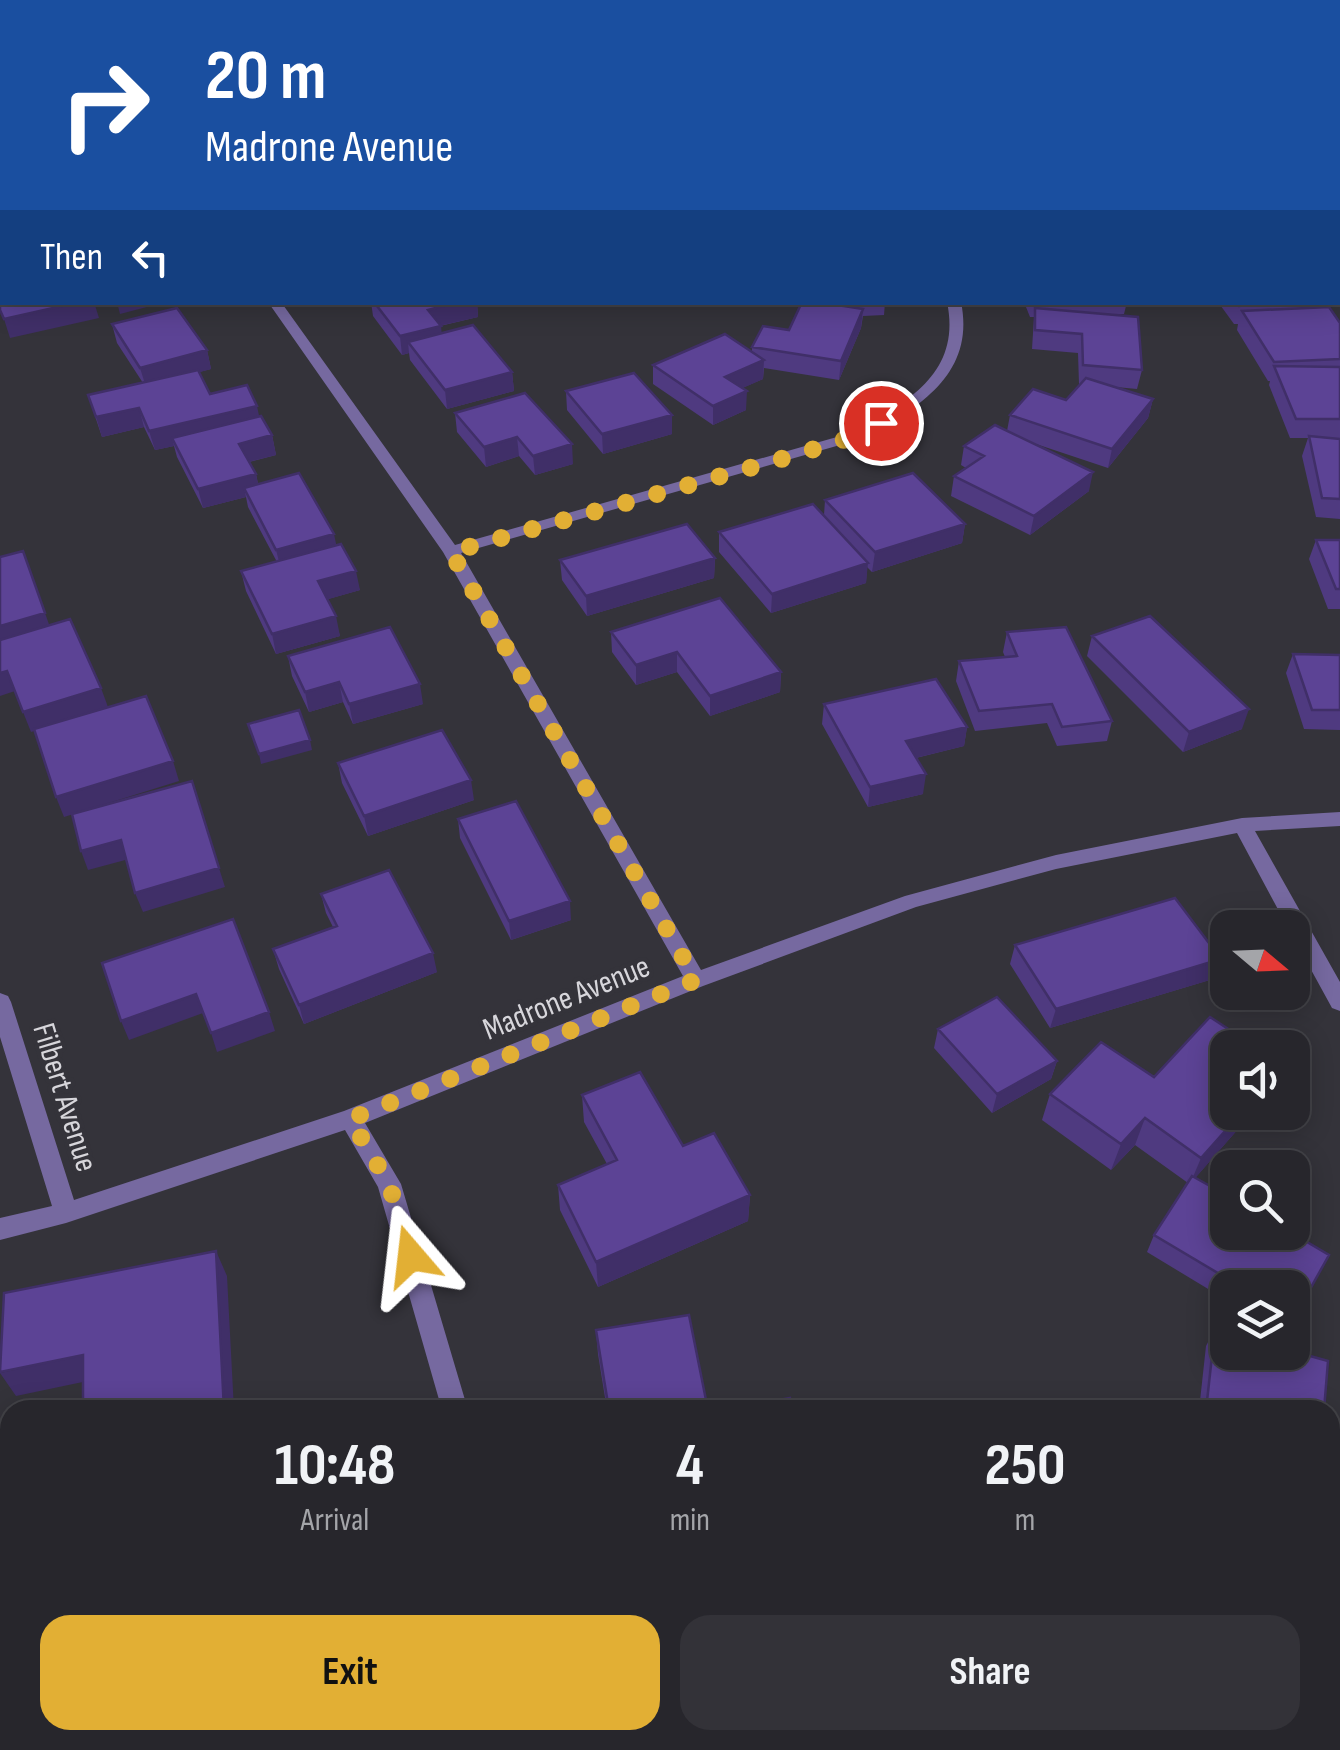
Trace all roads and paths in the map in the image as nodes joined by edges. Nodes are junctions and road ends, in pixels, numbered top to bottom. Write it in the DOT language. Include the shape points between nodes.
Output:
graph roads {
  1 [pos="276,305"];
  2 [pos="955,305"];
  3 [pos="451,552"];
  4 [pos="1340,820"];
  5 [pos="1242,825"];
  6 [pos="696,980"];
  7 [pos="0,1002"];
  8 [pos="1340,1002"];
  9 [pos="350,1119"];
  10 [pos="66,1213"];
  11 [pos="0,1229"];
  12 [pos="452,1400"];
  1 -- 3 [label="street"];
  2 -- 3 [label="street" via="956,348 937,382 905,410 856,436"];
  3 -- 6 [label="street"];
  4 -- 5 [label="street, Madrone Avenue"];
  5 -- 6 [label="street, Madrone Avenue" via="1056,862 912,901"];
  5 -- 8 [label="street"];
  6 -- 9 [label="street, Madrone Avenue"];
  7 -- 10 [label="street, Filbert Avenue"];
  9 -- 10 [label="street, Madrone Avenue"];
  9 -- 12 [label="street" via="389,1184"];
  10 -- 11 [label="street, Madrone Avenue"];
}
